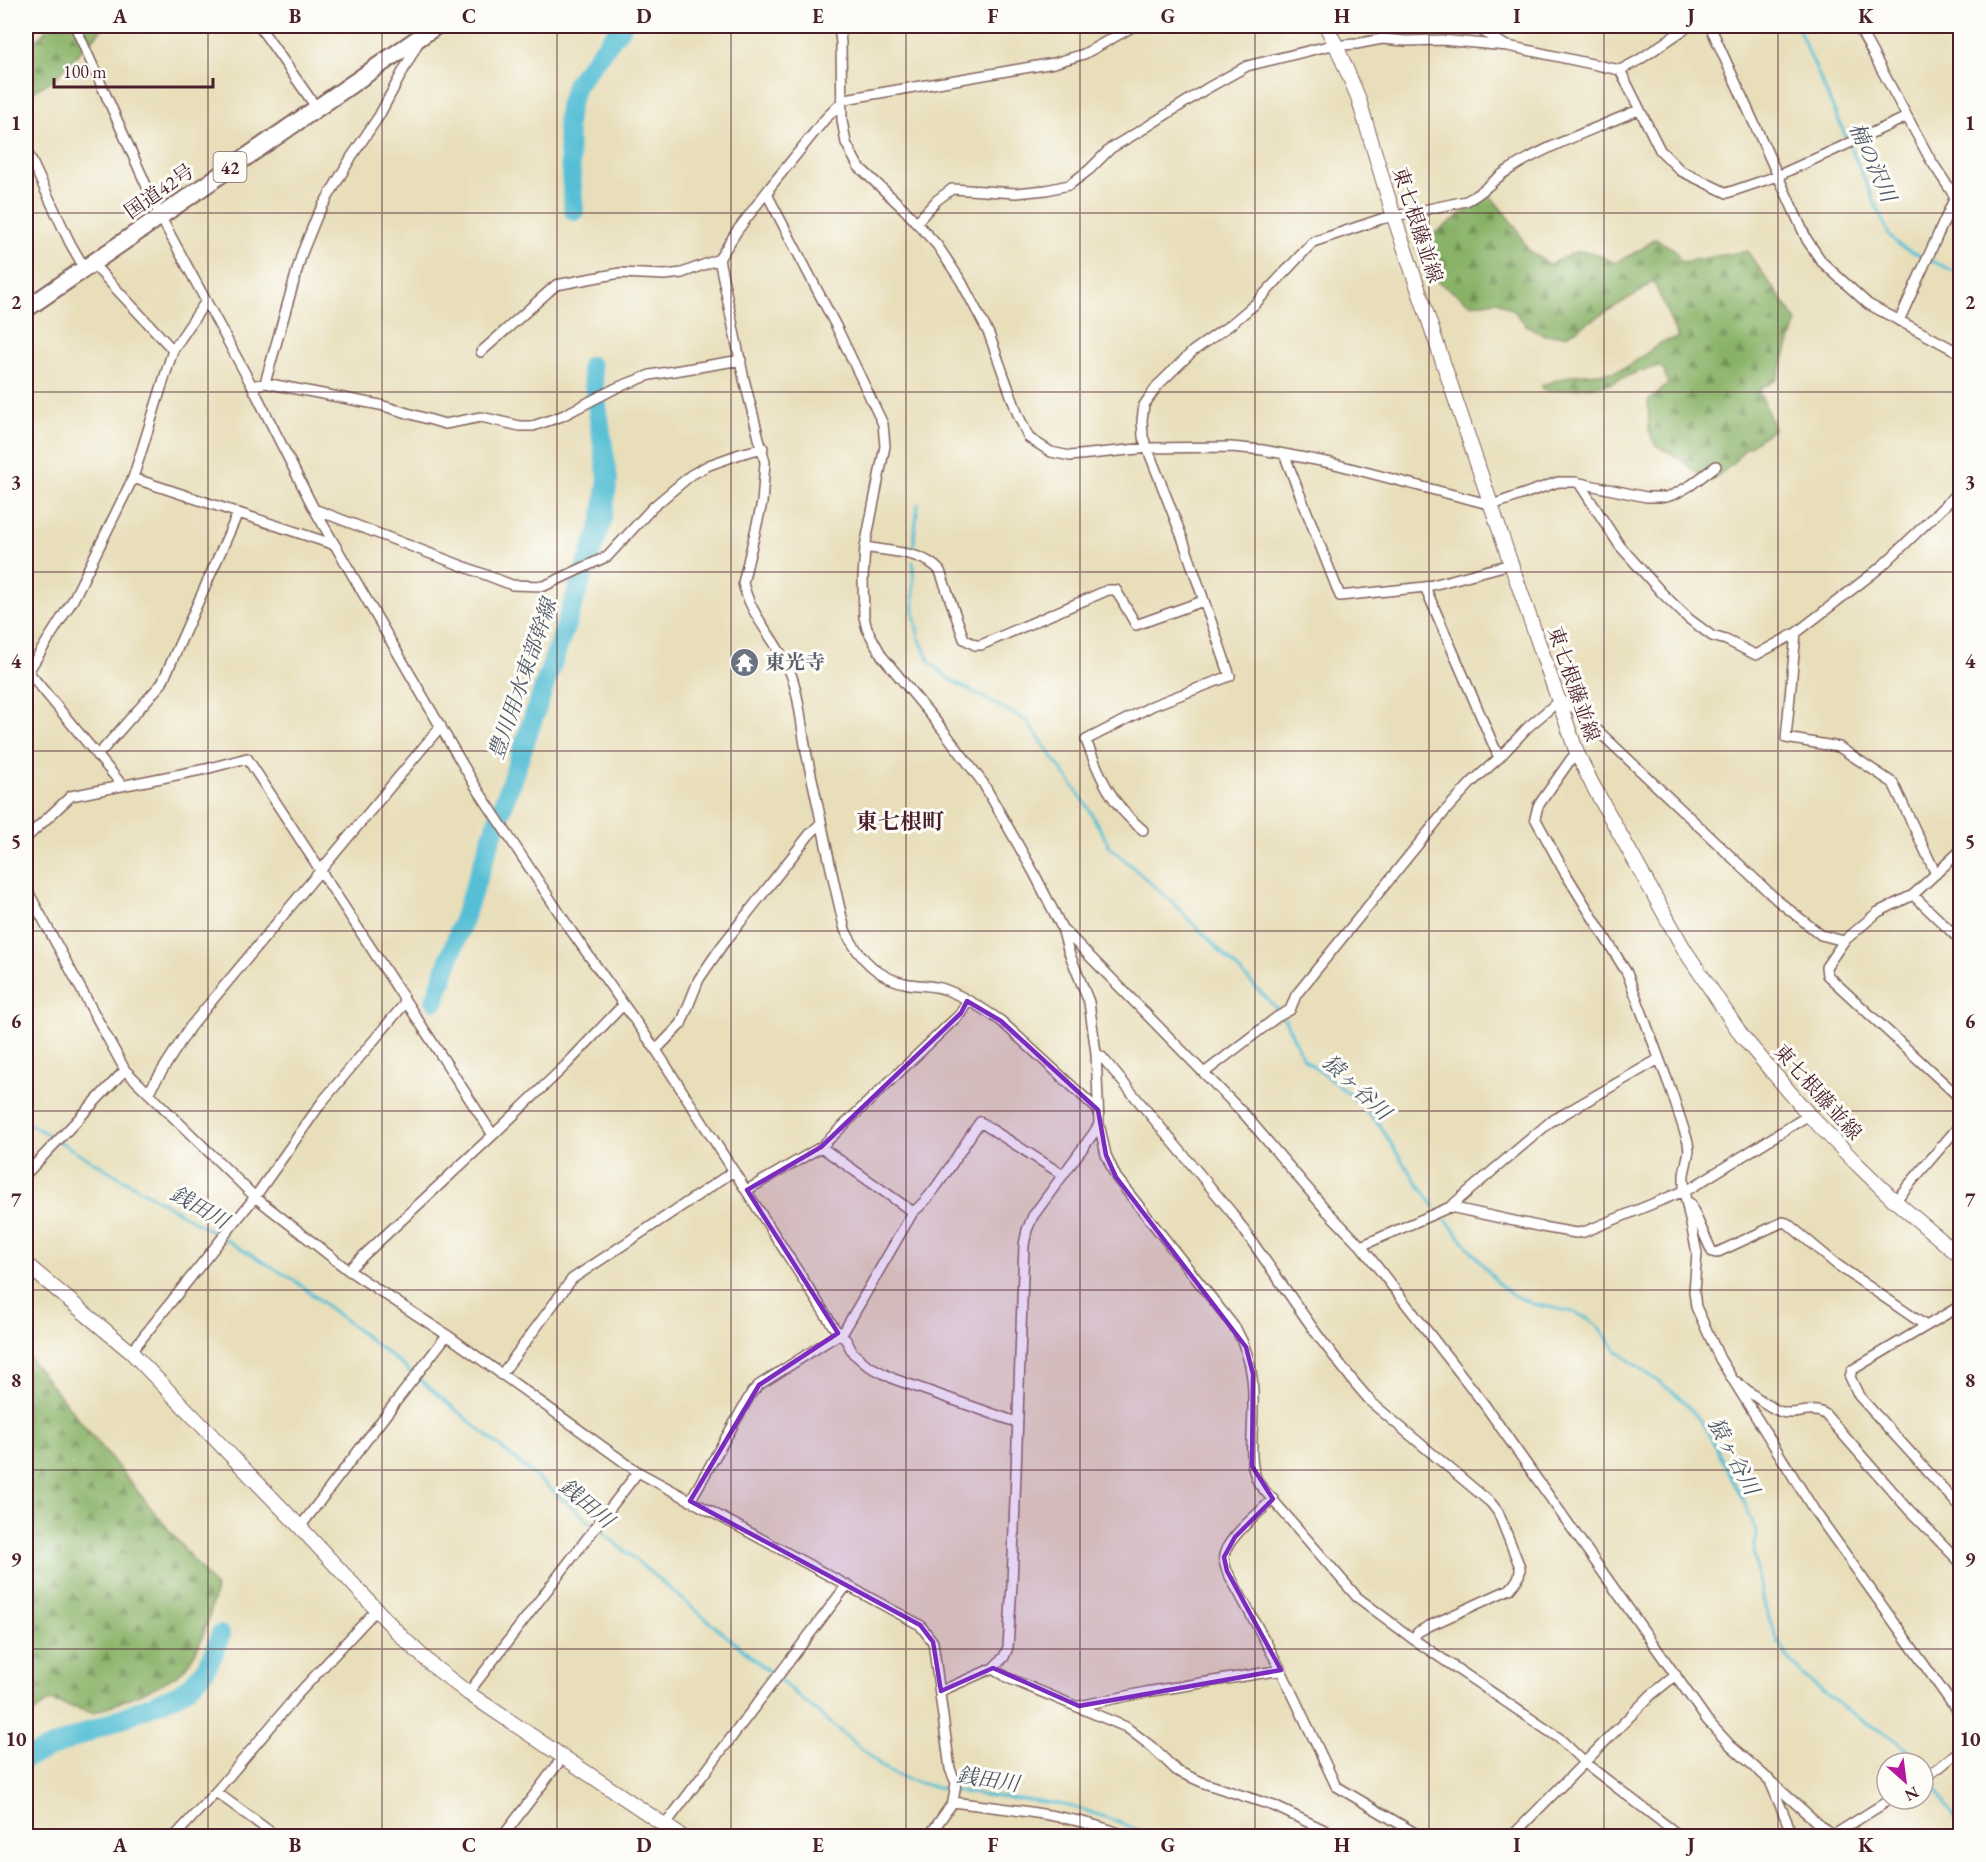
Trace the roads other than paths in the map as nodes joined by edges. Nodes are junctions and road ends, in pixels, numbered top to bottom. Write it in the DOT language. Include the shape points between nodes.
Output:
graph roads {
  1 [pos="75,26"];
  2 [pos="259,26"];
  3 [pos="839,26"];
  4 [pos="1134,26"];
  5 [pos="1326,26"];
  6 [pos="1474,26"];
  7 [pos="1689,26"];
  8 [pos="1710,26"];
  9 [pos="1858,26"];
  10 [pos="430,30"];
  11 [pos="1336,45"];
  12 [pos="1508,46"];
  13 [pos="1620,70"];
  14 [pos="841,102"];
  15 [pos="316,107"];
  16 [pos="1638,110"];
  17 [pos="1907,117"];
  18 [pos="26,149"];
  19 [pos="1777,176"];
  20 [pos="769,191"];
  21 [pos="1959,197"];
  22 [pos="160,216"];
  23 [pos="1395,217"];
  24 [pos="916,223"];
  25 [pos="719,259"];
  26 [pos="89,266"];
  27 [pos="206,301"];
  28 [pos="26,309"];
  29 [pos="1899,321"];
  30 [pos="172,350"];
  31 [pos="481,352"];
  32 [pos="1960,352"];
  33 [pos="741,360"];
  34 [pos="265,383"];
  35 [pos="252,386"];
  36 [pos="763,448"];
  37 [pos="1148,448"];
  38 [pos="1284,454"];
  39 [pos="1716,466"];
  40 [pos="133,478"];
  41 [pos="1579,483"];
  42 [pos="1960,491"];
  43 [pos="1491,505"];
  44 [pos="314,509"];
  45 [pos="238,513"];
  46 [pos="335,545"];
  47 [pos="866,547"];
  48 [pos="1511,564"];
  49 [pos="1425,586"];
  50 [pos="1203,601"];
  51 [pos="1796,633"];
  52 [pos="26,672"];
  53 [pos="1560,700"];
  54 [pos="441,726"];
  55 [pos="1577,753"];
  56 [pos="97,756"];
  57 [pos="1499,758"];
  58 [pos="122,785"];
  59 [pos="821,823"];
  60 [pos="1143,830"];
  61 [pos="26,838"];
  62 [pos="1960,851"];
  63 [pos="320,869"];
  64 [pos="1936,874"];
  65 [pos="26,888"];
  66 [pos="1913,895"];
  67 [pos="28,899"];
  68 [pos="1062,928"];
  69 [pos="1960,940"];
  70 [pos="1844,941"];
  71 [pos="967,1001"];
  72 [pos="406,1002"];
  73 [pos="623,1005"];
  74 [pos="656,1050"];
  75 [pos="1096,1053"];
  76 [pos="1659,1059"];
  77 [pos="125,1070"];
  78 [pos="1204,1073"];
  79 [pos="148,1093"];
  80 [pos="1960,1098"];
  81 [pos="1098,1110"];
  82 [pos="1809,1115"];
  83 [pos="1099,1124"];
  84 [pos="1960,1125"];
  85 [pos="493,1135"];
  86 [pos="821,1147"];
  87 [pos="734,1171"];
  88 [pos="26,1174"];
  89 [pos="1063,1175"];
  90 [pos="747,1190"];
  91 [pos="1684,1191"];
  92 [pos="255,1197"];
  93 [pos="1895,1201"];
  94 [pos="1450,1207"];
  95 [pos="913,1212"];
  96 [pos="1361,1246"];
  97 [pos="1960,1256"];
  98 [pos="26,1264"];
  99 [pos="348,1270"];
  100 [pos="1960,1306"];
  101 [pos="1926,1326"];
  102 [pos="841,1334"];
  103 [pos="447,1335"];
  104 [pos="131,1352"];
  105 [pos="501,1375"];
  106 [pos="1732,1379"];
  107 [pos="1016,1422"];
  108 [pos="638,1472"];
  109 [pos="1273,1499"];
  110 [pos="690,1501"];
  111 [pos="1960,1507"];
  112 [pos="300,1527"];
  113 [pos="1960,1562"];
  114 [pos="847,1585"];
  115 [pos="377,1609"];
  116 [pos="1413,1639"];
  117 [pos="993,1668"];
  118 [pos="1281,1670"];
  119 [pos="1676,1674"];
  120 [pos="941,1691"];
  121 [pos="468,1693"];
  122 [pos="1079,1706"];
  123 [pos="1960,1715"];
  124 [pos="1960,1750"];
  125 [pos="563,1757"];
  126 [pos="1585,1762"];
  127 [pos="1935,1770"];
  128 [pos="1768,1777"];
  129 [pos="216,1792"];
  130 [pos="953,1802"];
  131 [pos="1875,1809"];
  132 [pos="665,1830"];
  133 [pos="176,1836"];
  134 [pos="276,1836"];
  135 [pos="503,1836"];
  136 [pos="681,1836"];
  137 [pos="929,1836"];
  138 [pos="1127,1836"];
  139 [pos="1337,1836"];
  140 [pos="1420,1836"];
  141 [pos="1512,1836"];
  142 [pos="1680,1836"];
  143 [pos="1793,1836"];
  144 [pos="1832,1836"];
  1 -- 22 [label="street"];
  2 -- 15 [label="street"];
  3 -- 14 [label="street"];
  4 -- 14 [label="street" via="1083,54 1054,63"];
  5 -- 11 [label="main road, 東七根藤並線"];
  6 -- 12 [label="street"];
  7 -- 13 [label="street"];
  8 -- 19 [label="street"];
  9 -- 17 [label="street"];
  10 -- 15 [label="highway, 国道42号 / 42"];
  10 -- 34 [label="street" via="317,216 302,253"];
  11 -- 12 [label="street" via="1382,39"];
  11 -- 23 [label="main road, 東七根藤並線" via="1358,97"];
  11 -- 24 [label="street" via="1247,66 1111,148 1069,185 1016,193 952,189"];
  12 -- 13 [label="street"];
  13 -- 16 [label="street"];
  14 -- 20 [label="street"];
  14 -- 24 [label="street" via="846,143 858,166"];
  15 -- 22 [label="highway, 国道42号 / 42"];
  16 -- 19 [label="street" via="1660,150 1695,179 1726,193"];
  16 -- 23 [label="street" via="1506,171 1478,196"];
  17 -- 19 [label="street"];
  17 -- 21 [label="street" via="1930,159"];
  18 -- 26 [label="street" via="70,243"];
  19 -- 29 [label="street" via="1807,240 1822,262 1868,304"];
  20 -- 25 [label="street"];
  20 -- 47 [label="street" via="768,196 883,424 885,446"];
  21 -- 29 [label="street"];
  22 -- 26 [label="highway, 国道42号 / 42"];
  22 -- 27 [label="street"];
  23 -- 37 [label="street" via="1314,242 1255,304 1193,351 1158,385 1144,405 1143,437"];
  23 -- 43 [label="main road, 東七根藤並線"];
  24 -- 37 [label="street" via="937,245 961,281 989,334 1029,438 1051,452 1070,456"];
  25 -- 31 [label="street" via="665,276 620,273 556,285"];
  25 -- 33 [label="street"];
  26 -- 28 [label="highway, 国道42号 / 42"];
  26 -- 30 [label="street"];
  27 -- 30 [label="street"];
  27 -- 35 [label="street"];
  29 -- 32 [label="street"];
  30 -- 40 [label="street"];
  33 -- 34 [label="street" via="650,375 533,426 481,417 445,424 380,405"];
  33 -- 36 [label="street"];
  34 -- 35 [label="street"];
  35 -- 44 [label="street"];
  36 -- 44 [label="street" via="709,465 691,475 653,507 608,556 544,586 512,585"];
  36 -- 59 [label="street" via="762,503 743,583 757,617 792,678"];
  37 -- 38 [label="street" via="1231,447"];
  37 -- 50 [label="street"];
  38 -- 43 [label="street" via="1331,462"];
  38 -- 49 [label="street" via="1340,596"];
  39 -- 41 [label="street" via="1666,497 1646,497"];
  40 -- 45 [label="street"];
  40 -- 52 [label="street" via="73,600"];
  41 -- 43 [label="street" via="1558,482"];
  41 -- 51 [label="street" via="1620,546 1689,619 1712,636 1756,655"];
  42 -- 51 [label="street" via="1881,567"];
  43 -- 48 [label="main road, 東七根藤並線"];
  44 -- 46 [label="street"];
  45 -- 46 [label="street"];
  45 -- 56 [label="street" via="162,683"];
  46 -- 54 [label="street"];
  47 -- 50 [label="street" via="932,562 940,571 964,639 975,645 1108,590 1116,590 1136,625"];
  47 -- 68 [label="street" via="867,629 882,656 983,783"];
  48 -- 49 [label="street"];
  48 -- 53 [label="main road, 東七根藤並線"];
  49 -- 57 [label="street"];
  50 -- 60 [label="street" via="1230,676 1154,705 1086,740 1116,805"];
  51 -- 64 [label="street" via="1786,738 1839,747 1893,783"];
  52 -- 56 [label="street"];
  53 -- 55 [label="main road, 東七根藤並線"];
  53 -- 57 [label="street"];
  53 -- 70 [label="street" via="1574,708 1777,900 1821,935"];
  54 -- 63 [label="street"];
  54 -- 73 [label="street" via="476,787"];
  55 -- 76 [label="street" via="1538,806 1535,819 1627,973"];
  55 -- 82 [label="main road, 東七根藤並線" via="1684,949 1742,1036"];
  56 -- 58 [label="street"];
  57 -- 78 [label="street" via="1446,810 1296,995 1290,1010"];
  58 -- 61 [label="street" via="71,796"];
  58 -- 63 [label="street" via="247,758"];
  59 -- 71 [label="street" via="845,930 855,950 870,968 895,980 948,990"];
  59 -- 74 [label="street" via="721,947 699,979 681,1024"];
  62 -- 64 [label="street"];
  63 -- 72 [label="street"];
  63 -- 79 [label="street" via="190,1028"];
  64 -- 66 [label="street"];
  65 -- 67 [label="street"];
  66 -- 69 [label="street"];
  66 -- 70 [label="street" via="1878,912"];
  67 -- 77 [label="street"];
  68 -- 75 [label="street" via="1089,1002"];
  68 -- 78 [label="street"];
  70 -- 80 [label="street" via="1826,967 1827,975"];
  71 -- 81 [label="street" via="1001,1021"];
  71 -- 86 [label="street" via="962,1014"];
  72 -- 85 [label="street"];
  72 -- 92 [label="street" via="322,1102"];
  73 -- 74 [label="street"];
  73 -- 85 [label="street"];
  74 -- 87 [label="street"];
  75 -- 81 [label="street"];
  75 -- 116 [label="street" via="1232,1213 1372,1403 1498,1512 1520,1567 1516,1582 1510,1589 1424,1629"];
  76 -- 91 [label="street" via="1688,1142"];
  76 -- 94 [label="street" via="1544,1126"];
  77 -- 79 [label="street"];
  77 -- 88 [label="street"];
  78 -- 96 [label="street"];
  79 -- 92 [label="street"];
  81 -- 83 [label="street"];
  82 -- 91 [label="street"];
  82 -- 93 [label="main road, 東七根藤並線"];
  83 -- 89 [label="street"];
  83 -- 109 [label="street" via="1116,1177 1246,1347 1253,1374 1251,1466 1259,1484"];
  84 -- 93 [label="street"];
  85 -- 99 [label="street"];
  86 -- 90 [label="street"];
  86 -- 95 [label="street"];
  87 -- 90 [label="street"];
  87 -- 105 [label="street" via="572,1280"];
  89 -- 95 [label="street" via="980,1122"];
  89 -- 107 [label="street" via="1033,1216 1024,1245"];
  90 -- 102 [label="street"];
  91 -- 94 [label="street" via="1575,1233"];
  91 -- 101 [label="street" via="1712,1252 1786,1223 1836,1264"];
  91 -- 106 [label="street" via="1697,1253 1696,1307"];
  92 -- 99 [label="street"];
  92 -- 104 [label="street"];
  93 -- 97 [label="main road, 東七根藤並線"];
  94 -- 96 [label="street"];
  95 -- 102 [label="street"];
  96 -- 119 [label="street" via="1484,1404"];
  98 -- 104 [label="main road"];
  99 -- 103 [label="street"];
  100 -- 101 [label="street"];
  101 -- 111 [label="street" via="1852,1370 1850,1377 1859,1396"];
  102 -- 107 [label="street" via="853,1353 867,1365 894,1379"];
  102 -- 110 [label="street" via="752,1392"];
  103 -- 105 [label="street"];
  103 -- 112 [label="street"];
  104 -- 112 [label="main road"];
  105 -- 108 [label="street"];
  106 -- 113 [label="street" via="1785,1413 1816,1410 1825,1414"];
  106 -- 123 [label="street" via="1814,1510"];
  107 -- 117 [label="street" via="1008,1647"];
  108 -- 110 [label="street"];
  108 -- 121 [label="street"];
  109 -- 116 [label="street" via="1357,1597"];
  109 -- 118 [label="street" via="1235,1538 1224,1557 1227,1571"];
  110 -- 114 [label="street"];
  112 -- 115 [label="main road"];
  114 -- 120 [label="street" via="920,1625 928,1634 933,1642"];
  114 -- 132 [label="street"];
  115 -- 121 [label="main road" via="433,1666"];
  115 -- 129 [label="street" via="298,1694"];
  116 -- 126 [label="street" via="1559,1738"];
  117 -- 120 [label="street"];
  117 -- 122 [label="street" via="1008,1678"];
  118 -- 122 [label="street"];
  118 -- 140 [label="street" via="1336,1786"];
  119 -- 126 [label="street"];
  119 -- 128 [label="street" via="1707,1720"];
  120 -- 130 [label="street" via="950,1768 956,1783"];
  121 -- 125 [label="main road"];
  122 -- 139 [label="street" via="1126,1727 1178,1771 1274,1806"];
  124 -- 127 [label="street"];
  125 -- 132 [label="main road"];
  125 -- 135 [label="street"];
  126 -- 141 [label="street"];
  126 -- 142 [label="street"];
  128 -- 143 [label="street"];
  128 -- 144 [label="street"];
  129 -- 133 [label="street"];
  129 -- 134 [label="street"];
  130 -- 137 [label="street"];
  130 -- 138 [label="street" via="1045,1814"];
  131 -- 144 [label="street"];
  132 -- 136 [label="main road"];
}
